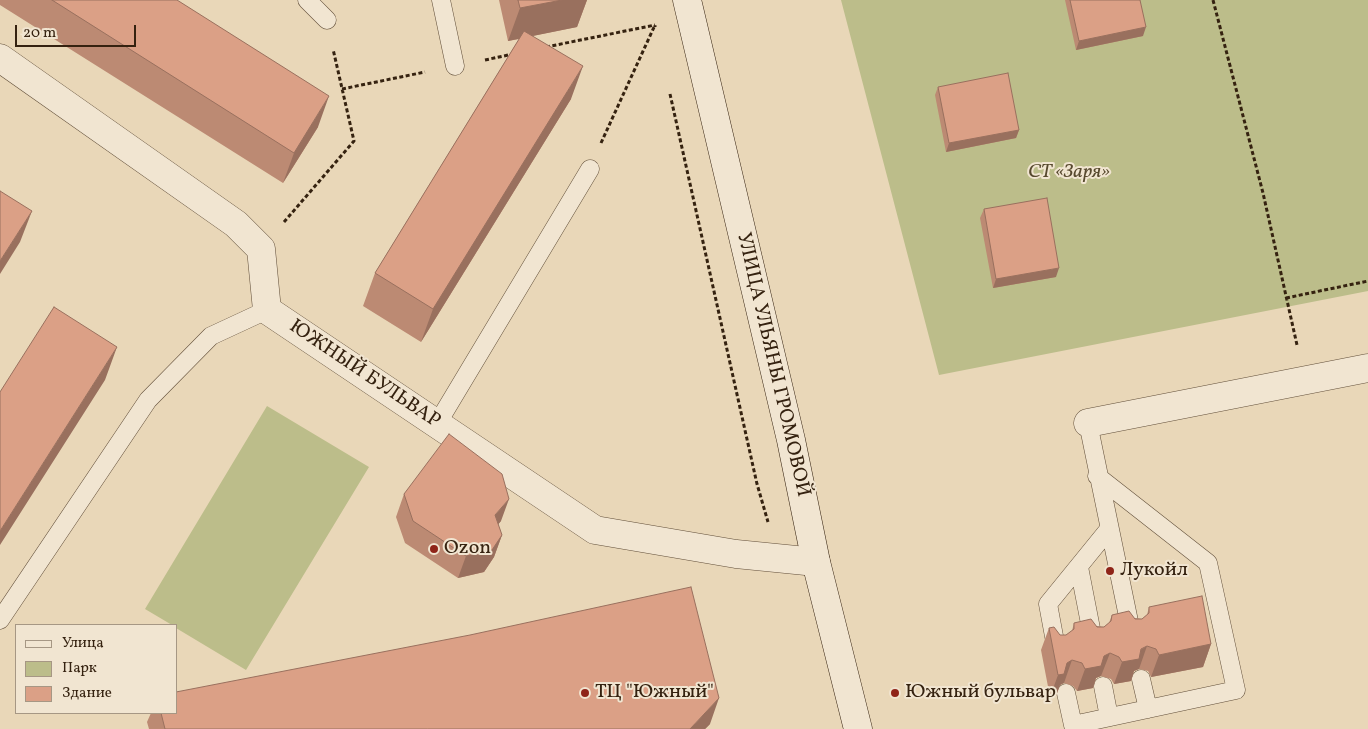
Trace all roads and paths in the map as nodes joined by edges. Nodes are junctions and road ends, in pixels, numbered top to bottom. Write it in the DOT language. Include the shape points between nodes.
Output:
graph roads {
  1 [pos="307,0"];
  2 [pos="441,0"];
  3 [pos="687,0"];
  4 [pos="1213,0"];
  5 [pos="653,17"];
  6 [pos="327,20"];
  7 [pos="655,25"];
  8 [pos="657,35"];
  9 [pos="541,48"];
  10 [pos="522,52"];
  11 [pos="0,58"];
  12 [pos="456,66"];
  13 [pos="668,84"];
  14 [pos="342,89"];
  15 [pos="590,169"];
  16 [pos="261,249"];
  17 [pos="1368,281"];
  18 [pos="1286,298"];
  19 [pos="267,310"];
  20 [pos="1368,368"];
  21 [pos="1306,380"];
  22 [pos="1088,423"];
  23 [pos="437,424"];
  24 [pos="1097,476"];
  25 [pos="1109,528"];
  26 [pos="778,558"];
  27 [pos="816,562"];
  28 [pos="1079,567"];
  29 [pos="0,620"];
  30 [pos="1130,631"];
  31 [pos="1093,639"];
  32 [pos="1056,647"];
  33 [pos="1141,679"];
  34 [pos="1103,686"];
  35 [pos="1066,694"];
  36 [pos="1148,709"];
  37 [pos="1109,717"];
  38 [pos="858,729"];
  1 -- 6 [label="lane"];
  2 -- 12 [label="lane"];
  3 -- 27 [label="street, УЛИЦА УЛЬЯНЫ ГРОМОВОЙ" via="791,440"];
  4 -- 18 [label="path" via="1263,193"];
  5 -- 7 [label="path"];
  6 -- 14 [label="path"];
  7 -- 8 [label="path"];
  7 -- 9 [label="path"];
  7 -- 15 [label="path"];
  10 -- 12 [label="path"];
  11 -- 16 [label="street" via="236,224"];
  12 -- 14 [label="path"];
  13 -- 26 [label="path" via="757,484"];
  14 -- 16 [label="path" via="354,141"];
  15 -- 23 [label="lane"];
  16 -- 19 [label="street, ЮЖНЫЙ БУЛЬВАР"];
  17 -- 18 [label="path"];
  18 -- 21 [label="path"];
  19 -- 23 [label="street, ЮЖНЫЙ БУЛЬВАР"];
  19 -- 29 [label="lane" via="211,336 148,400"];
  20 -- 21 [label="street"];
  21 -- 22 [label="street"];
  22 -- 24 [label="lane"];
  23 -- 26 [label="street, ЮЖНЫЙ БУЛЬВАР" via="595,530"];
  24 -- 25 [label="lane"];
  24 -- 36 [label="lane" via="1208,563 1236,690"];
  25 -- 28 [label="lane"];
  25 -- 30 [label="lane"];
  26 -- 27 [label="street, ЮЖНЫЙ БУЛЬВАР"];
  27 -- 38 [label="street, УЛИЦА УЛЬЯНЫ ГРОМОВОЙ"];
  28 -- 31 [label="lane"];
  28 -- 32 [label="lane" via="1048,604"];
  33 -- 36 [label="lane"];
  34 -- 37 [label="lane"];
  35 -- 37 [label="lane" via="1073,724"];
  36 -- 37 [label="lane"];
}
